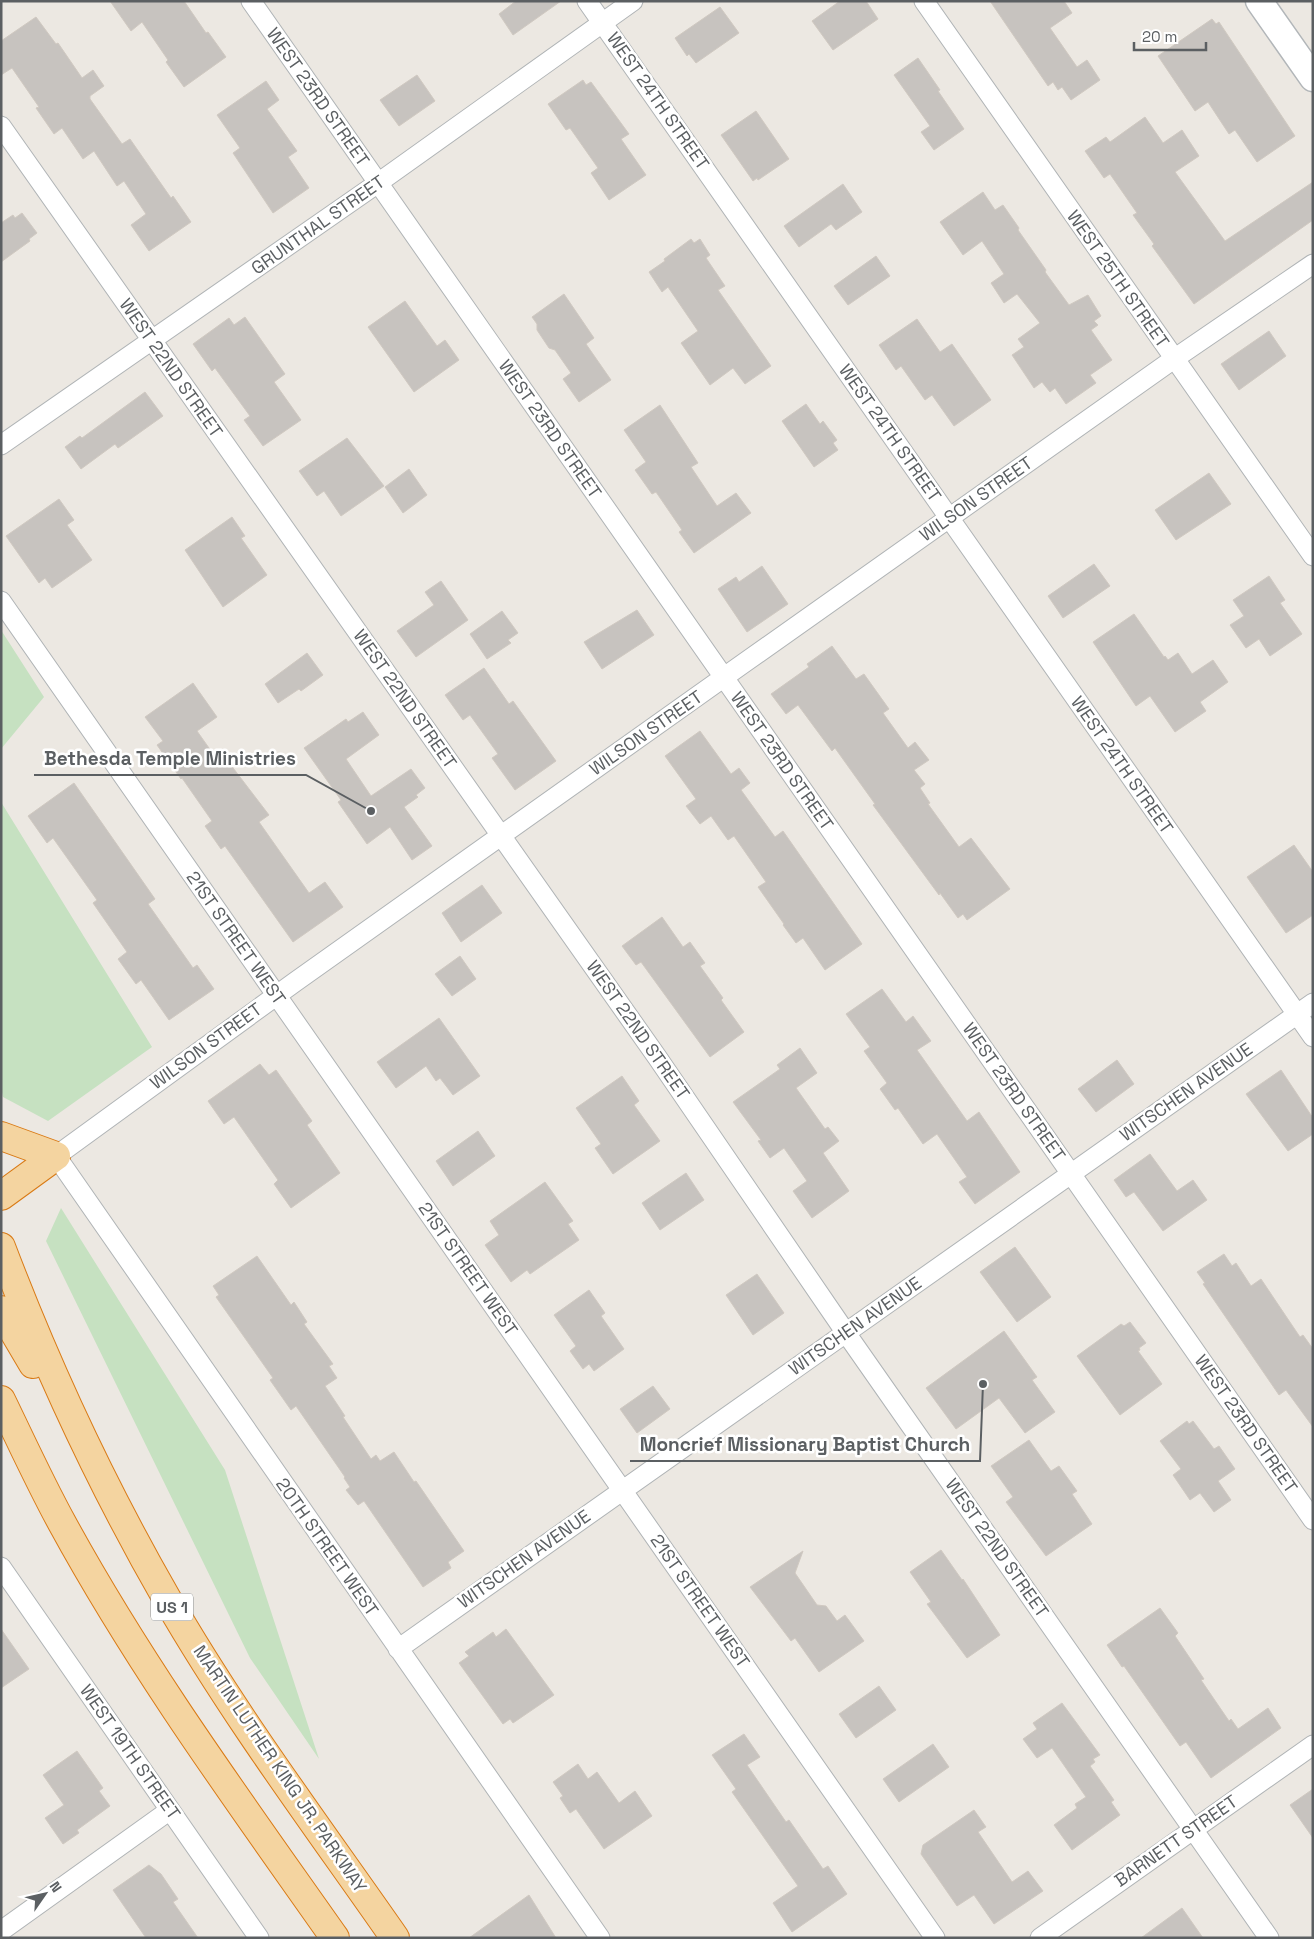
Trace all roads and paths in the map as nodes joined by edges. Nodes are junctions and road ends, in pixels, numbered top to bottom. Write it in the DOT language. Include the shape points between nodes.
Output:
graph roads {
  1 [pos="251,1"];
  2 [pos="587,1"];
  3 [pos="632,1"];
  4 [pos="924,1"];
  5 [pos="1259,1"];
  6 [pos="602,23"];
  7 [pos="1313,78"];
  8 [pos="1,126"];
  9 [pos="378,183"];
  10 [pos="1313,264"];
  11 [pos="151,340"];
  12 [pos="1175,359"];
  13 [pos="1,445"];
  14 [pos="949,518"];
  15 [pos="1313,556"];
  16 [pos="1,601"];
  17 [pos="724,678"];
  18 [pos="502,836"];
  19 [pos="276,996"];
  20 [pos="1313,1003"];
  21 [pos="1296,1014"];
  22 [pos="1313,1037"];
  23 [pos="1,1136"];
  24 [pos="56,1156"];
  25 [pos="1071,1174"];
  26 [pos="1,1196"];
  27 [pos="1,1247"];
  28 [pos="1,1310"];
  29 [pos="846,1333"];
  30 [pos="1,1400"];
  31 [pos="623,1490"];
  32 [pos="117,1507"];
  33 [pos="1313,1520"];
  34 [pos="1,1567"];
  35 [pos="398,1649"];
  36 [pos="1313,1745"];
  37 [pos="170,1810"];
  38 [pos="1194,1829"];
  39 [pos="1,1930"];
  40 [pos="260,1938"];
  41 [pos="335,1938"];
  42 [pos="395,1938"];
  43 [pos="600,1938"];
  44 [pos="935,1938"];
  45 [pos="1040,1938"];
  46 [pos="1269,1938"];
  1 -- 9 [label="street, WEST 23RD STREET"];
  2 -- 6 [label="street, WEST 24TH STREET"];
  3 -- 6 [label="street, GRUNTHAL STREET"];
  4 -- 12 [label="street, WEST 25TH STREET"];
  5 -- 7 [label="main road"];
  6 -- 9 [label="street, GRUNTHAL STREET"];
  6 -- 14 [label="street, WEST 24TH STREET"];
  8 -- 11 [label="street, WEST 22ND STREET"];
  9 -- 11 [label="street, GRUNTHAL STREET"];
  9 -- 17 [label="street, WEST 23RD STREET"];
  10 -- 12 [label="street, WILSON STREET"];
  11 -- 13 [label="street, GRUNTHAL STREET"];
  11 -- 18 [label="street, WEST 22ND STREET"];
  12 -- 14 [label="street, WILSON STREET"];
  12 -- 15 [label="street, WEST 25TH STREET"];
  14 -- 17 [label="street, WILSON STREET"];
  14 -- 21 [label="street, WEST 24TH STREET"];
  16 -- 19 [label="street, 21ST STREET WEST"];
  17 -- 18 [label="street, WILSON STREET"];
  17 -- 25 [label="street, WEST 23RD STREET"];
  18 -- 19 [label="street, WILSON STREET"];
  18 -- 29 [label="street, WEST 22ND STREET"];
  19 -- 24 [label="street, WILSON STREET"];
  19 -- 31 [label="street, 21ST STREET WEST"];
  20 -- 21 [label="street, WITSCHEN AVENUE"];
  21 -- 22 [label="street, WEST 24TH STREET"];
  21 -- 25 [label="street, WITSCHEN AVENUE"];
  23 -- 24 [label="highway"];
  24 -- 26 [label="highway"];
  24 -- 35 [label="street, 20TH STREET WEST"];
  25 -- 29 [label="street, WITSCHEN AVENUE"];
  25 -- 33 [label="street, WEST 23RD STREET"];
  27 -- 32 [label="highway, MARTIN LUTHER KING JR. PARKWAY / US 1" via="62,1394"];
  28 -- 32 [label="highway"];
  29 -- 31 [label="street, WITSCHEN AVENUE"];
  29 -- 38 [label="street, WEST 22ND STREET"];
  30 -- 41 [label="highway" via="62,1523 156,1680"];
  31 -- 35 [label="street, WITSCHEN AVENUE"];
  31 -- 44 [label="street, 21ST STREET WEST"];
  32 -- 42 [label="highway, MARTIN LUTHER KING JR. PARKWAY / US 1" via="167,1600 245,1723"];
  34 -- 37 [label="street, WEST 19TH STREET"];
  35 -- 43 [label="street, 20TH STREET WEST"];
  36 -- 38 [label="street, BARNETT STREET"];
  37 -- 39 [label="street"];
  37 -- 40 [label="street, WEST 19TH STREET"];
  38 -- 45 [label="street, BARNETT STREET"];
  38 -- 46 [label="street, WEST 22ND STREET"];
}
